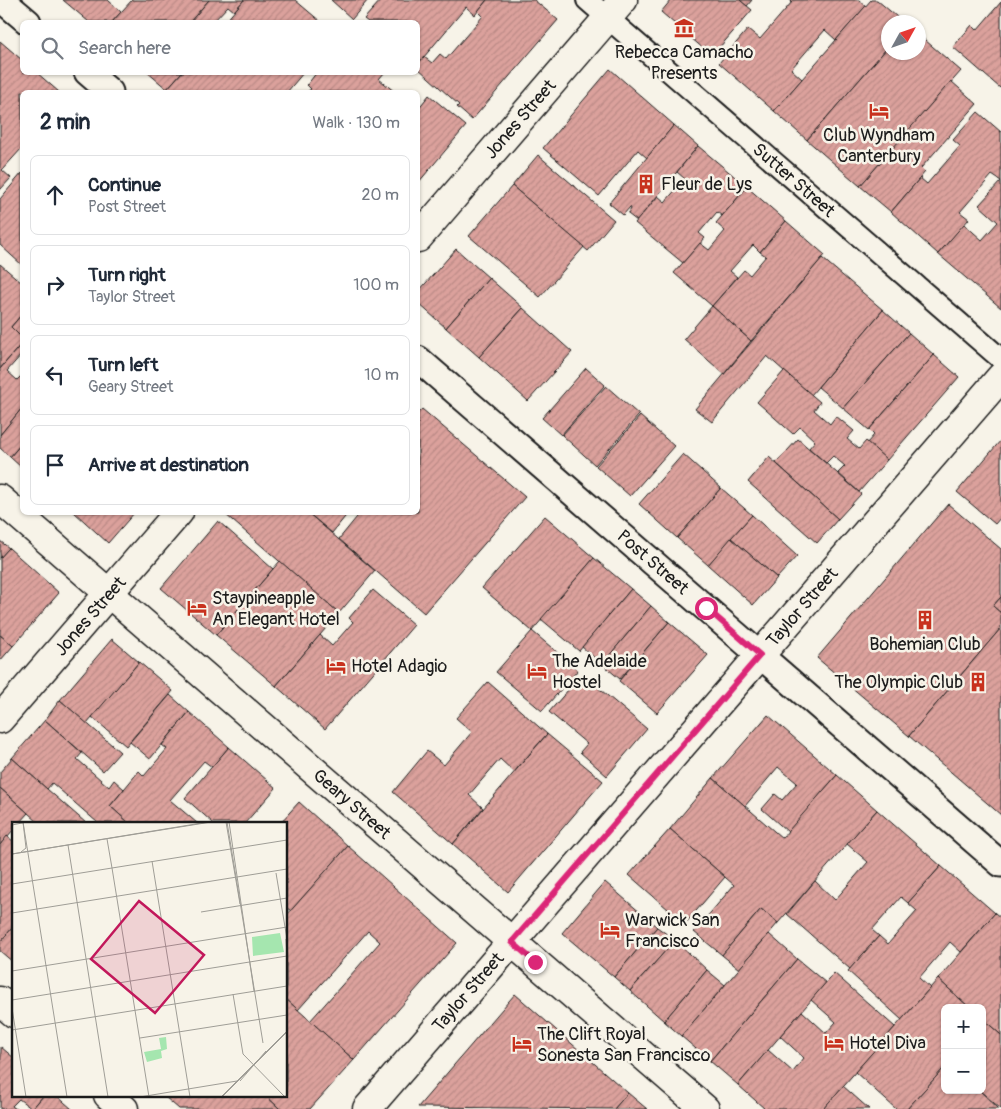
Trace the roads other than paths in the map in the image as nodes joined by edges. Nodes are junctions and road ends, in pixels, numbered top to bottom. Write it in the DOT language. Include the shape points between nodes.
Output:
graph roads {
  1 [pos="2,0"];
  2 [pos="587,0"];
  3 [pos="616,9"];
  4 [pos="26,20"];
  5 [pos="90,75"];
  6 [pos="108,90"];
  7 [pos="420,236"];
  8 [pos="1001,359"];
  9 [pos="420,361"];
  10 [pos="1001,377"];
  11 [pos="0,499"];
  12 [pos="176,515"];
  13 [pos="109,593"];
  14 [pos="760,655"];
  15 [pos="0,719"];
  16 [pos="1001,864"];
  17 [pos="512,942"];
  18 [pos="0,1001"];
  19 [pos="12,1011"];
  20 [pos="109,1096"];
  21 [pos="124,1109"];
  22 [pos="367,1109"];
  23 [pos="705,1109"];
  1 -- 4 [label="street"];
  2 -- 3 [label="street, Sutter Street"];
  3 -- 7 [label="main road, Jones Street"];
  3 -- 8 [label="street, Sutter Street"];
  5 -- 6 [label="street"];
  9 -- 14 [label="street, Post Street"];
  10 -- 14 [label="main road, Taylor Street"];
  11 -- 13 [label="main road, Geary Street"];
  12 -- 13 [label="main road, Jones Street"];
  13 -- 15 [label="main road, Jones Street"];
  13 -- 17 [label="main road, Geary Street"];
  14 -- 16 [label="street, Post Street"];
  14 -- 17 [label="main road, Taylor Street"];
  17 -- 22 [label="main road, Taylor Street"];
  17 -- 23 [label="main road, Geary Street"];
  18 -- 19 [label="main road"];
  20 -- 21 [label="main road"];
}
